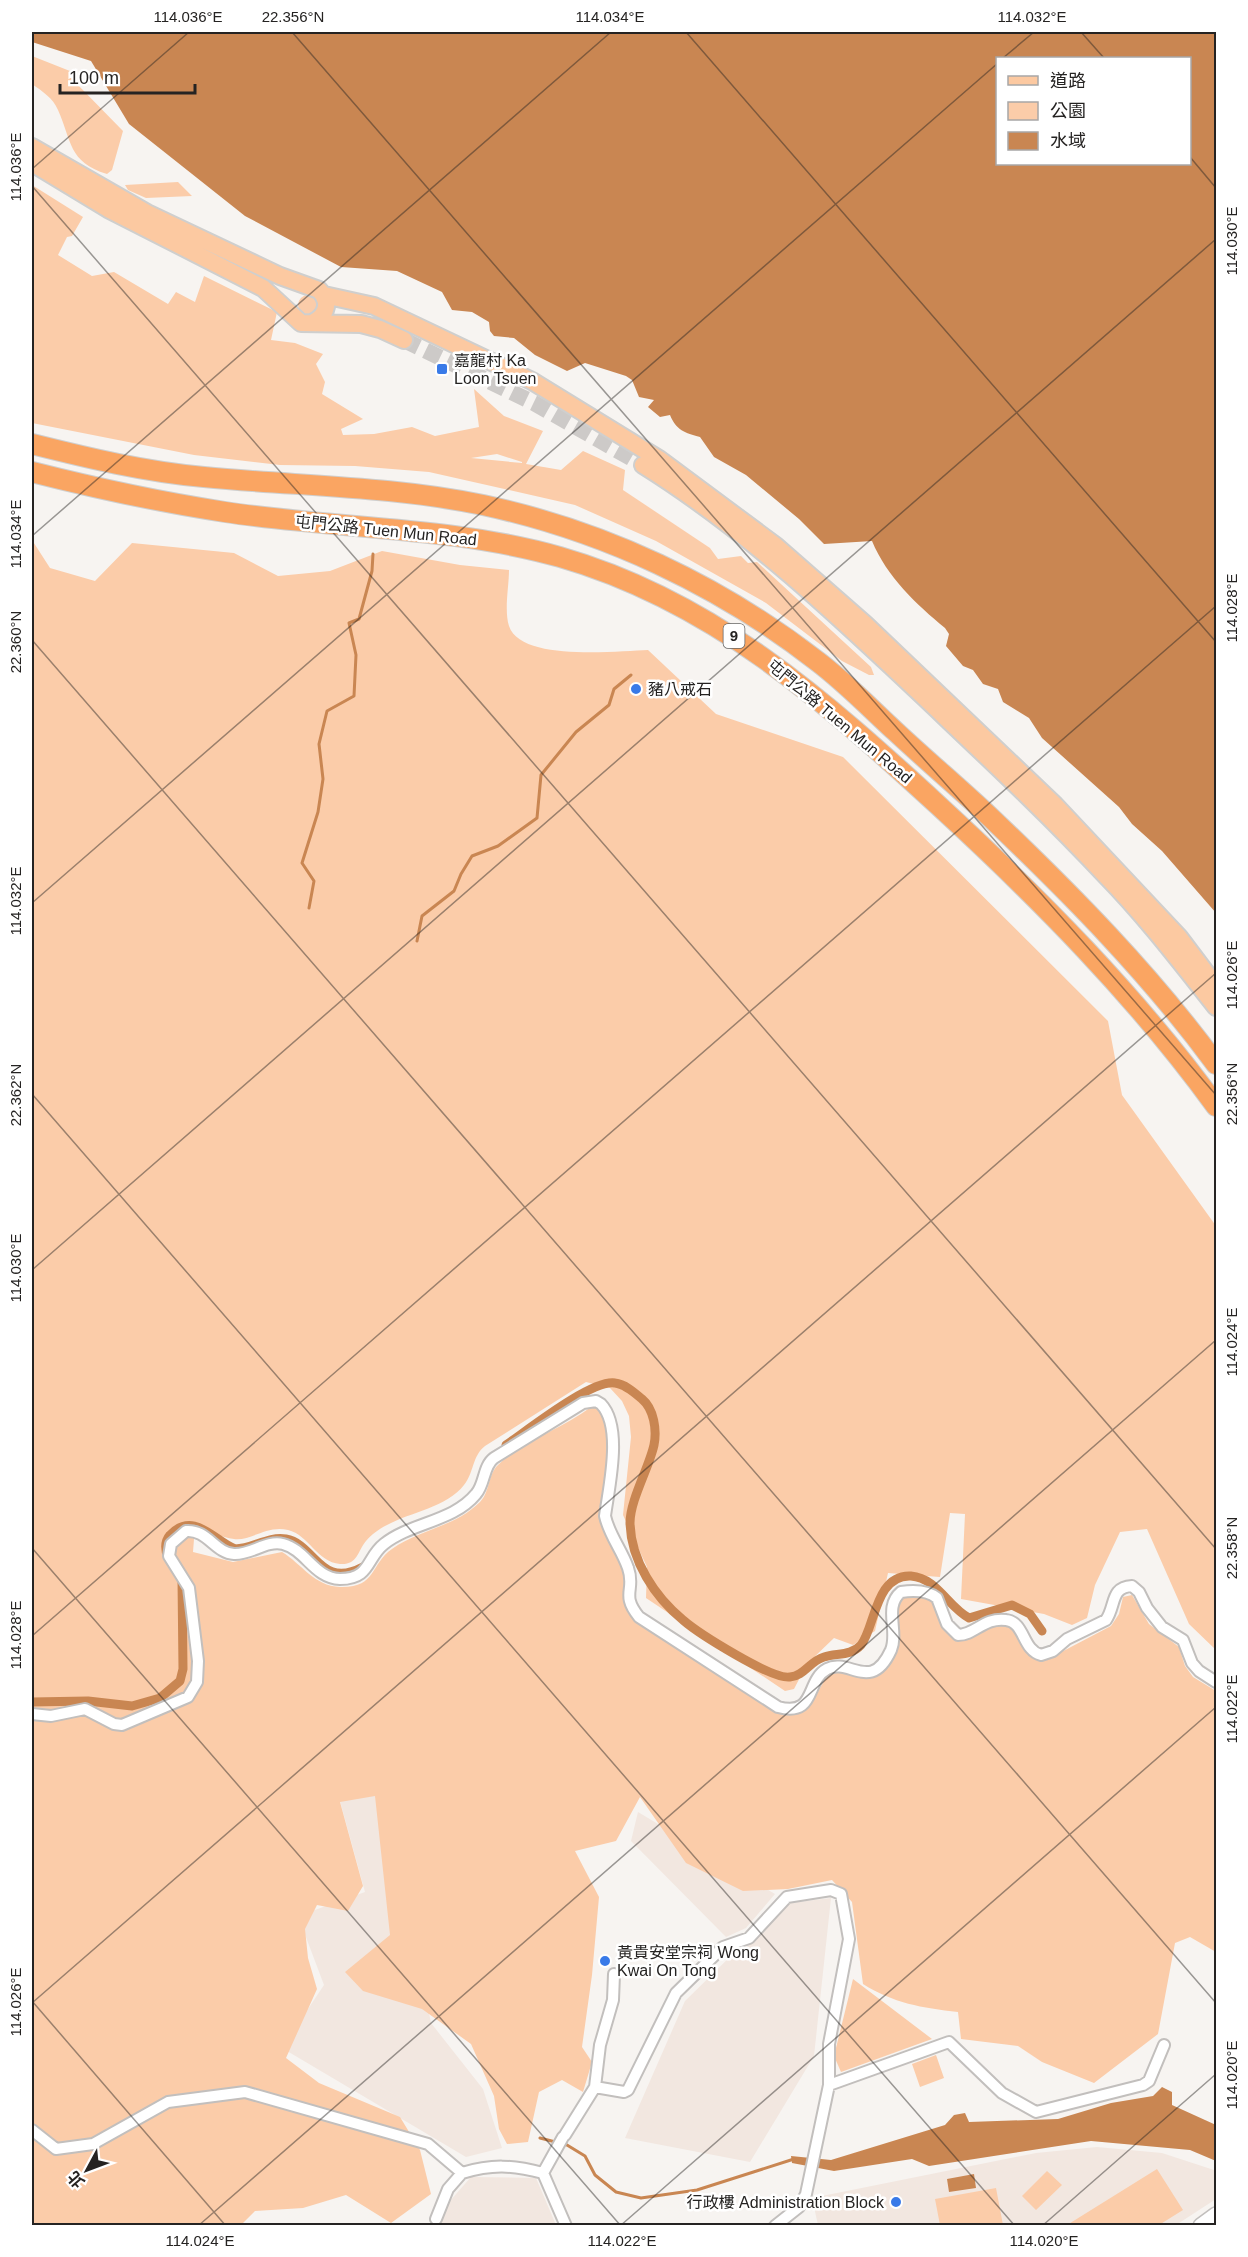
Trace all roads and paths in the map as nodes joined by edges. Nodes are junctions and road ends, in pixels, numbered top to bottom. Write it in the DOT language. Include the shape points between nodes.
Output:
graph roads {
  1 [pos="32,147"];
  2 [pos="32,163"];
  3 [pos="307,285"];
  4 [pos="324,295"];
  5 [pos="289,309"];
  6 [pos="314,322"];
  7 [pos="404,340"];
  8 [pos="32,444"];
  9 [pos="643,465"];
  10 [pos="32,472"];
  11 [pos="892,658"];
  12 [pos="1216,986"];
  13 [pos="1216,1007"];
  14 [pos="1216,1064"];
  15 [pos="1216,1106"];
  16 [pos="1216,1682"];
  17 [pos="32,1714"];
  18 [pos="614,1974"];
  19 [pos="1164,2045"];
  20 [pos="829,2085"];
  21 [pos="595,2087"];
  22 [pos="32,2130"];
  23 [pos="462,2173"];
  24 [pos="543,2174"];
  25 [pos="1216,2215"];
  26 [pos="436,2219"];
  27 [pos="566,2226"];
  28 [pos="775,2226"];
  29 [pos="1201,2226"];
  1 -- 3 [label="main road" via="147,213"];
  2 -- 5 [label="main road" via="108,209 263,288"];
  3 -- 4 [label="main road"];
  3 -- 5 [label="main road" via="292,293"];
  4 -- 6 [label="main road" via="324,314"];
  4 -- 11 [label="main road" via="374,306 532,381 659,459 776,546"];
  5 -- 6 [label="main road" via="296,320"];
  6 -- 7 [label="main road" via="361,324"];
  8 -- 14 [label="highway, 屯門公路 Tuen Mun Road / 9" via="86,458 199,477 393,492 481,504 563,525 700,585 815,659 969,798 1130,957"];
  9 -- 11 [label="main road" via="793,575"];
  10 -- 15 [label="highway, 屯門公路 Tuen Mun Road / 9" via="225,512 498,542 562,558 634,584 687,609 742,641 801,684 979,843 1113,977 1178,1053"];
  11 -- 12 [label="main road" via="1055,805 1179,937"];
  11 -- 13 [label="main road" via="1107,876"];
  16 -- 17 [label="street" via="1199,1671 1186,1644 1162,1627 1132,1586 1116,1592 1106,1620 1041,1655 1030,1649 1014,1623 1005,1620 988,1621 958,1635 947,1624 935,1596 906,1591 899,1593 893,1603 892,1644 879,1666 862,1673 842,1666 829,1668 803,1705 792,1709 778,1707 639,1617 630,1606 629,1570 605,1516 612,1420 601,1404 591,1401 494,1458 480,1490 467,1503 384,1544 365,1571 353,1577 322,1575 285,1544 230,1554 199,1532 186,1532 171,1544 169,1556 191,1596 198,1661 197,1682 188,1696 122,1725 86,1709 51,1716"];
  18 -- 21 [label="street" via="613,2000 600,2045"];
  19 -- 20 [label="street" via="1149,2081 1143,2085 1036,2112 1002,2093 949,2042"];
  20 -- 21 [label="street" via="829,2044 849,1939 841,1894 831,1890 787,1897 749,1938 723,1947 676,1993 628,2090"];
  20 -- 28 [label="street" via="806,2194 799,2207"];
  21 -- 24 [label="street"];
  22 -- 23 [label="street" via="56,2149 84,2147 164,2103 245,2092 428,2144"];
  23 -- 24 [label="street" via="513,2166"];
  23 -- 26 [label="street" via="448,2189"];
  24 -- 27 [label="street"];
  25 -- 29 [label="main road"];
}
